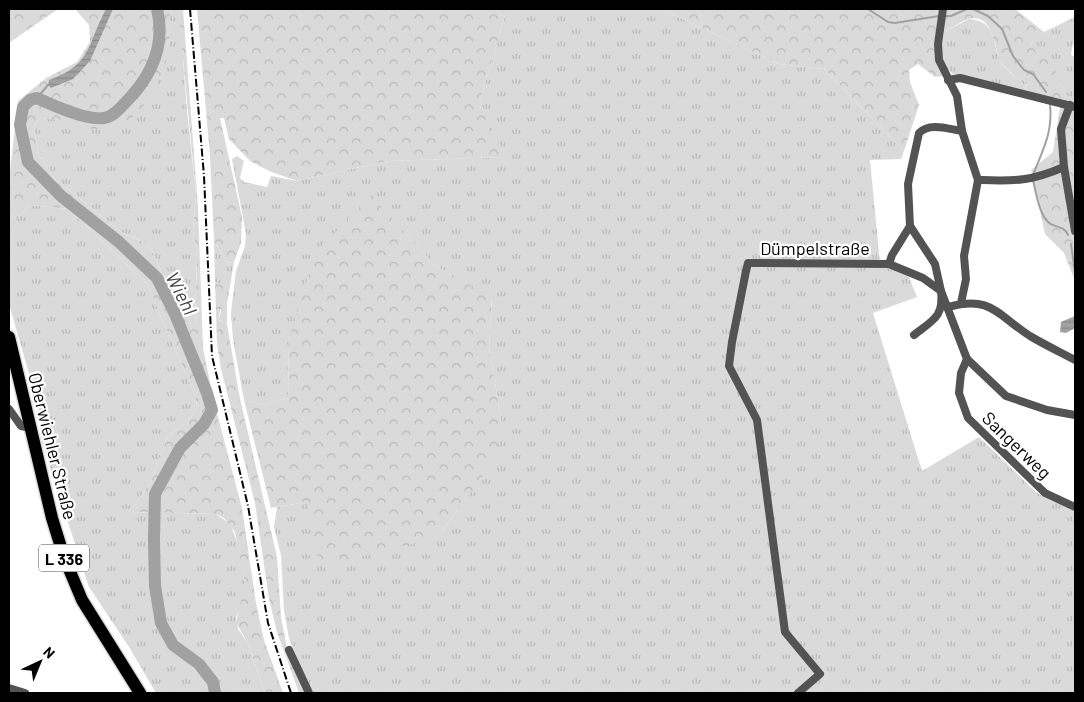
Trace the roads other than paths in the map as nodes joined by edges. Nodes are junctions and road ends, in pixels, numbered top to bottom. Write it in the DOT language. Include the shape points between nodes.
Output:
graph roads {
  1 [pos="943,10"];
  2 [pos="948,80"];
  3 [pos="1073,106"];
  4 [pos="962,132"];
  5 [pos="1064,167"];
  6 [pos="978,180"];
  7 [pos="910,226"];
  8 [pos="1075,231"];
  9 [pos="889,264"];
  10 [pos="940,291"];
  11 [pos="961,304"];
  12 [pos="948,307"];
  13 [pos="914,335"];
  14 [pos="9,337"];
  15 [pos="967,359"];
  16 [pos="1075,360"];
  17 [pos="9,410"];
  18 [pos="1075,415"];
  19 [pos="31,428"];
  20 [pos="1075,507"];
  21 [pos="289,650"];
  22 [pos="9,688"];
  23 [pos="25,693"];
  24 [pos="140,693"];
  25 [pos="309,693"];
  26 [pos="798,693"];
  1 -- 2 [label="street" via="939,60"];
  2 -- 3 [label="street" via="960,78"];
  2 -- 4 [label="street" via="957,96"];
  3 -- 5 [label="street" via="1062,129"];
  4 -- 6 [label="street"];
  4 -- 7 [label="street" via="934,126 919,133 908,184"];
  5 -- 6 [label="street" via="1036,179"];
  5 -- 8 [label="street"];
  6 -- 11 [label="street" via="964,256 966,279"];
  7 -- 9 [label="street, Dümpelstraße"];
  7 -- 10 [label="street" via="935,264"];
  9 -- 10 [label="street, Dümpelstraße" via="923,278"];
  9 -- 26 [label="street, Dümpelstraße" via="748,263 729,366 757,420 785,632 820,674"];
  10 -- 12 [label="street"];
  10 -- 13 [label="street" via="942,309 936,318"];
  11 -- 12 [label="street"];
  11 -- 16 [label="street" via="976,302 987,305 1030,336"];
  12 -- 15 [label="street"];
  14 -- 19 [label="main road, Oberwiehler Straße / L 336"];
  15 -- 18 [label="street" via="1006,396 1047,410"];
  15 -- 20 [label="street, Sangerweg" via="959,393 968,418 1045,493"];
  17 -- 19 [label="street" via="22,426"];
  19 -- 24 [label="main road, Oberwiehler Straße / L 336" via="68,570 90,613"];
  21 -- 25 [label="street"];
  22 -- 23 [label="street"];
}
